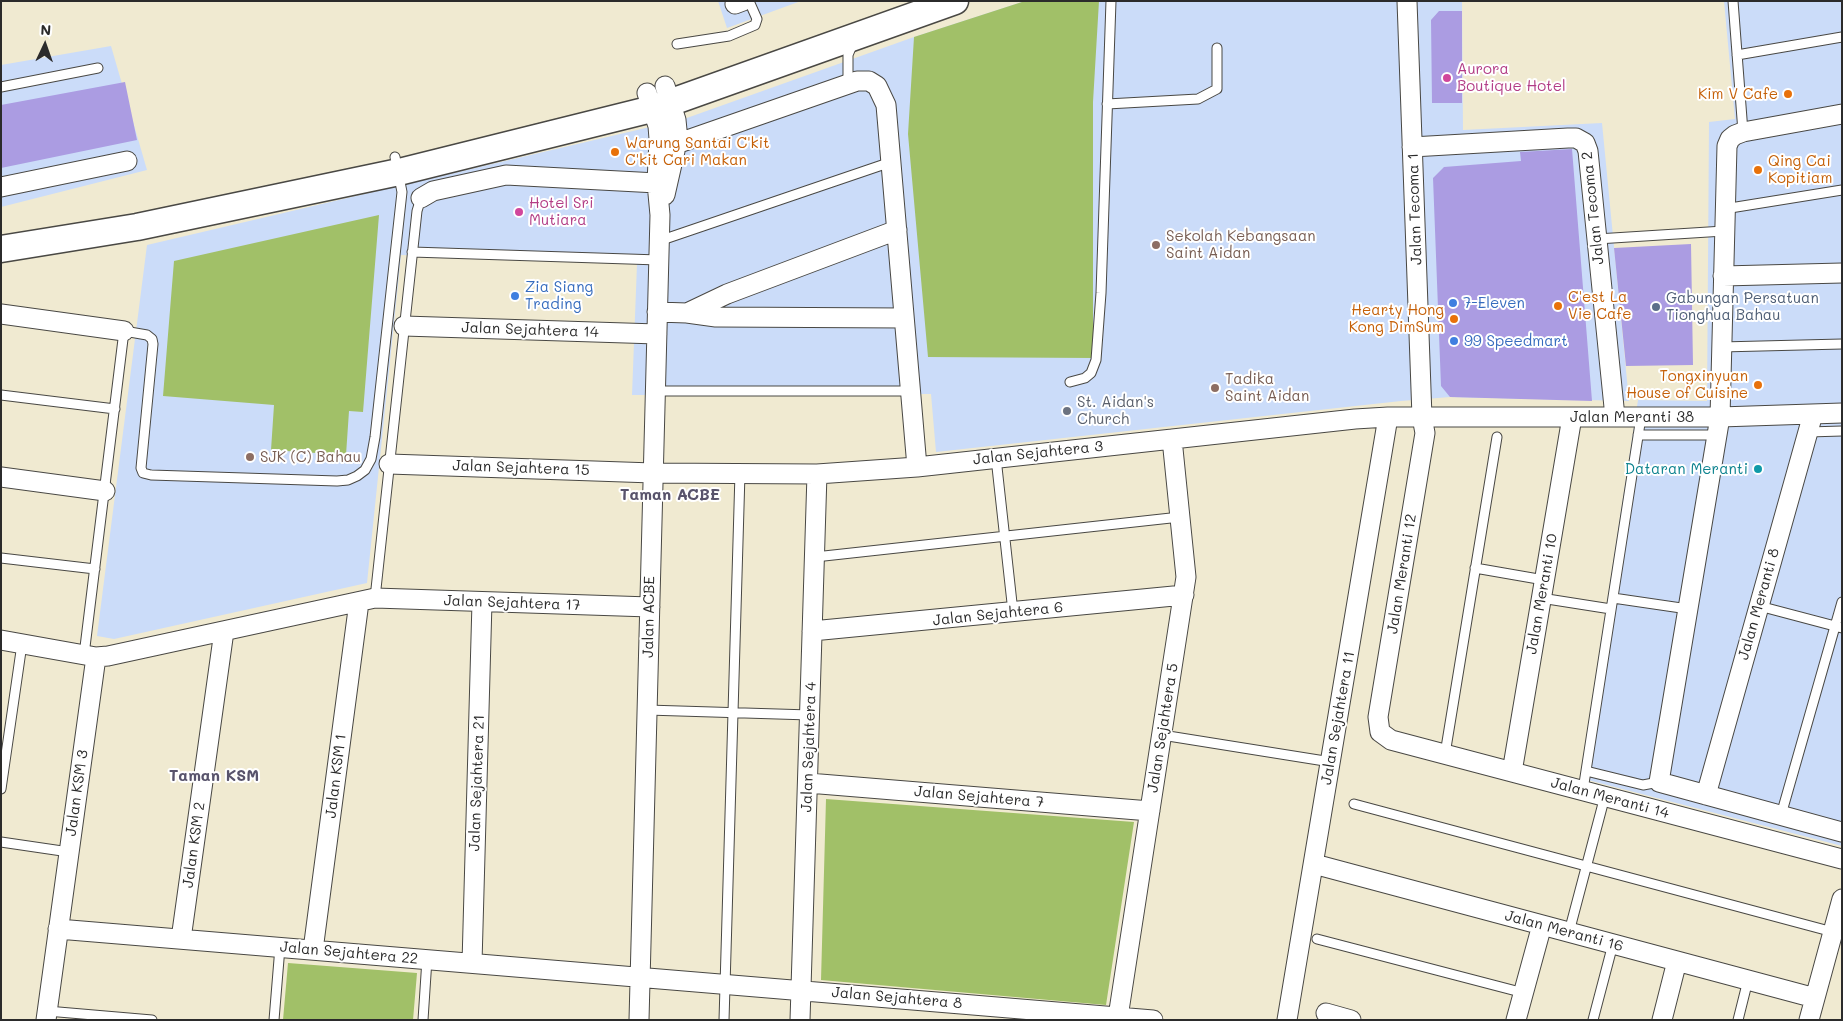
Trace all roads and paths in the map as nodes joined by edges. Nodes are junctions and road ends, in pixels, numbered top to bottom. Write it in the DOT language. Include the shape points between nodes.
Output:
graph roads {
  1 [pos="906,1"];
  2 [pos="955,1"];
  3 [pos="1111,1"];
  4 [pos="1407,1"];
  5 [pos="1733,1"];
  6 [pos="742,2"];
  7 [pos="857,36"];
  8 [pos="1842,37"];
  9 [pos="677,44"];
  10 [pos="1216,48"];
  11 [pos="1737,55"];
  12 [pos="98,68"];
  13 [pos="848,84"];
  14 [pos="1,87"];
  15 [pos="658,98"];
  16 [pos="1107,104"];
  17 [pos="1842,114"];
  18 [pos="1737,136"];
  19 [pos="676,144"];
  20 [pos="1412,147"];
  21 [pos="127,161"];
  22 [pos="891,162"];
  23 [pos="397,165"];
  24 [pos="658,182"];
  25 [pos="1,187"];
  26 [pos="1842,190"];
  27 [pos="422,198"];
  28 [pos="1724,209"];
  29 [pos="660,215"];
  30 [pos="897,230"];
  31 [pos="1,231"];
  32 [pos="1724,231"];
  33 [pos="1596,239"];
  34 [pos="659,241"];
  35 [pos="1,249"];
  36 [pos="412,252"];
  37 [pos="659,260"];
  38 [pos="1842,273"];
  39 [pos="1723,276"];
  40 [pos="657,312"];
  41 [pos="688,313"];
  42 [pos="1,314"];
  43 [pos="904,318"];
  44 [pos="404,326"];
  45 [pos="124,331"];
  46 [pos="657,334"];
  47 [pos="1842,344"];
  48 [pos="1721,347"];
  49 [pos="1070,382"];
  50 [pos="911,390"];
  51 [pos="655,391"];
  52 [pos="1,395"];
  53 [pos="115,409"];
  54 [pos="1842,413"];
  55 [pos="1813,414"];
  56 [pos="1388,417"];
  57 [pos="1422,417"];
  58 [pos="1572,417"];
  59 [pos="1615,417"];
  60 [pos="1639,426"];
  61 [pos="1719,426"];
  62 [pos="1842,431"];
  63 [pos="1808,432"];
  64 [pos="1497,437"];
  65 [pos="1172,439"];
  66 [pos="996,458"];
  67 [pos="389,464"];
  68 [pos="917,467"];
  69 [pos="653,473"];
  70 [pos="740,474"];
  71 [pos="817,474"];
  72 [pos="1,477"];
  73 [pos="105,491"];
  74 [pos="1180,517"];
  75 [pos="1005,536"];
  76 [pos="815,557"];
  77 [pos="1,558"];
  78 [pos="1475,568"];
  79 [pos="95,569"];
  80 [pos="1543,589"];
  81 [pos="1184,596"];
  82 [pos="1613,598"];
  83 [pos="367,600"];
  84 [pos="482,602"];
  85 [pos="1842,602"];
  86 [pos="1759,606"];
  87 [pos="650,607"];
  88 [pos="1611,609"];
  89 [pos="1688,609"];
  90 [pos="1014,612"];
  91 [pos="1838,628"];
  92 [pos="224,631"];
  93 [pos="812,632"];
  94 [pos="1,640"];
  95 [pos="22,644"];
  96 [pos="90,656"];
  97 [pos="647,710"];
  98 [pos="733,713"];
  99 [pos="810,715"];
  100 [pos="1380,732"];
  101 [pos="1162,735"];
  102 [pos="1445,754"];
  103 [pos="1331,762"];
  104 [pos="1586,771"];
  105 [pos="1512,772"];
  106 [pos="1659,782"];
  107 [pos="808,783"];
  108 [pos="1,789"];
  109 [pos="1583,790"];
  110 [pos="1706,795"];
  111 [pos="1605,796"];
  112 [pos="1354,804"];
  113 [pos="1150,811"];
  114 [pos="1781,815"];
  115 [pos="1842,832"];
  116 [pos="1,842"];
  117 [pos="69,852"];
  118 [pos="1842,859"];
  119 [pos="1314,864"];
  120 [pos="1586,866"];
  121 [pos="1842,899"];
  122 [pos="1542,925"];
  123 [pos="58,930"];
  124 [pos="1569,932"];
  125 [pos="1833,932"];
  126 [pos="181,939"];
  127 [pos="1317,939"];
  128 [pos="1613,944"];
  129 [pos="280,947"];
  130 [pos="313,950"];
  131 [pos="427,960"];
  132 [pos="1677,961"];
  133 [pos="472,963"];
  134 [pos="640,977"];
  135 [pos="1748,980"];
  136 [pos="725,984"];
  137 [pos="802,990"];
  138 [pos="1524,993"];
  139 [pos="1815,998"];
  140 [pos="1326,1014"];
  141 [pos="47,1015"];
  142 [pos="1038,1015"];
  143 [pos="1118,1017"];
  144 [pos="152,1020"];
  145 [pos="274,1020"];
  146 [pos="422,1020"];
  147 [pos="639,1020"];
  148 [pos="724,1020"];
  149 [pos="800,1020"];
  150 [pos="1153,1020"];
  151 [pos="1287,1020"];
  152 [pos="1350,1020"];
  153 [pos="1516,1020"];
  154 [pos="1593,1020"];
  155 [pos="1662,1020"];
  156 [pos="1738,1020"];
  157 [pos="1809,1020"];
  1 -- 15 [label="main road"];
  2 -- 7 [label="main road"];
  3 -- 16 [label="lane"];
  4 -- 20 [label="street, Jalan Tecoma 1"];
  5 -- 11 [label="lane"];
  6 -- 9 [label="lane" via="757,19 755,25 729,36"];
  7 -- 13 [label="lane" via="848,55"];
  7 -- 15 [label="main road"];
  8 -- 11 [label="lane"];
  10 -- 16 [label="lane" via="1217,89 1204,96"];
  11 -- 18 [label="lane"];
  12 -- 14 [label="lane"];
  13 -- 19 [label="street"];
  13 -- 22 [label="street" via="863,80 880,90 886,105"];
  15 -- 19 [label="street, Jalan ACBE" via="676,120"];
  15 -- 23 [label="main road"];
  15 -- 24 [label="street, Jalan ACBE"];
  16 -- 49 [label="lane" via="1096,360 1091,374"];
  17 -- 18 [label="street"];
  18 -- 28 [label="street" via="1725,152"];
  19 -- 29 [label="street, Jalan ACBE"];
  20 -- 33 [label="street, Jalan Tecoma 2" via="1580,140 1588,151"];
  20 -- 57 [label="street, Jalan Tecoma 1"];
  21 -- 25 [label="street"];
  22 -- 30 [label="street"];
  22 -- 34 [label="lane"];
  23 -- 31 [label="main road"];
  23 -- 35 [label="main road" via="137,227"];
  23 -- 45 [label="lane" via="402,192 375,437 371,459 357,476 337,481 143,474 153,344 147,335"];
  24 -- 27 [label="street" via="506,175 433,191"];
  24 -- 29 [label="street, Jalan ACBE"];
  26 -- 28 [label="lane"];
  27 -- 36 [label="lane" via="417,211"];
  28 -- 32 [label="street"];
  29 -- 34 [label="street, Jalan ACBE"];
  30 -- 41 [label="street" via="727,294"];
  30 -- 43 [label="street"];
  32 -- 33 [label="lane"];
  32 -- 39 [label="street"];
  33 -- 59 [label="street, Jalan Tecoma 2"];
  34 -- 37 [label="street, Jalan ACBE"];
  36 -- 37 [label="lane"];
  36 -- 44 [label="lane"];
  37 -- 40 [label="street, Jalan ACBE"];
  38 -- 39 [label="street"];
  39 -- 48 [label="street"];
  40 -- 41 [label="street"];
  40 -- 46 [label="street, Jalan ACBE"];
  41 -- 43 [label="street" via="716,318"];
  42 -- 45 [label="street"];
  43 -- 50 [label="street"];
  44 -- 46 [label="street, Jalan Sejahtera 14"];
  44 -- 67 [label="lane"];
  45 -- 53 [label="lane"];
  46 -- 51 [label="street, Jalan ACBE"];
  47 -- 48 [label="lane"];
  48 -- 61 [label="street"];
  50 -- 51 [label="lane"];
  50 -- 68 [label="street"];
  51 -- 69 [label="street, Jalan ACBE"];
  52 -- 53 [label="lane"];
  53 -- 73 [label="lane"];
  54 -- 55 [label="street, Jalan Meranti 38"];
  55 -- 61 [label="street, Jalan Meranti 38"];
  55 -- 63 [label="street, Jalan Meranti 8"];
  56 -- 57 [label="street, Jalan Sejahtera 3"];
  56 -- 65 [label="street, Jalan Sejahtera 3"];
  56 -- 103 [label="street, Jalan Sejahtera 11"];
  57 -- 58 [label="street, Jalan Meranti 38"];
  57 -- 100 [label="street, Jalan Meranti 12" via="1425,434 1378,717"];
  58 -- 59 [label="street, Jalan Meranti 38"];
  58 -- 80 [label="street, Jalan Meranti 10"];
  59 -- 60 [label="street, Jalan Meranti 38"];
  60 -- 61 [label="street, Jalan Meranti 38"];
  60 -- 82 [label="lane"];
  61 -- 89 [label="street"];
  62 -- 63 [label="lane"];
  63 -- 86 [label="street, Jalan Meranti 8"];
  64 -- 78 [label="lane"];
  65 -- 66 [label="street, Jalan Sejahtera 3"];
  65 -- 74 [label="street, Jalan Sejahtera 5"];
  66 -- 68 [label="street, Jalan Sejahtera 3"];
  66 -- 75 [label="lane"];
  67 -- 69 [label="street, Jalan Sejahtera 15"];
  67 -- 83 [label="lane"];
  68 -- 71 [label="street, Jalan Sejahtera 3"];
  69 -- 70 [label="street, Jalan Sejahtera 3"];
  69 -- 87 [label="street, Jalan ACBE"];
  70 -- 71 [label="street, Jalan Sejahtera 3"];
  70 -- 98 [label="lane"];
  71 -- 76 [label="street, Jalan Sejahtera 4"];
  72 -- 73 [label="street"];
  73 -- 79 [label="lane"];
  74 -- 75 [label="lane"];
  74 -- 81 [label="street, Jalan Sejahtera 5" via="1185,559"];
  75 -- 76 [label="lane"];
  75 -- 90 [label="lane"];
  76 -- 93 [label="street, Jalan Sejahtera 4"];
  77 -- 79 [label="lane"];
  78 -- 80 [label="lane"];
  78 -- 102 [label="lane"];
  79 -- 96 [label="lane"];
  80 -- 88 [label="lane"];
  80 -- 105 [label="street, Jalan Meranti 10"];
  81 -- 90 [label="street, Jalan Sejahtera 6"];
  81 -- 101 [label="street, Jalan Sejahtera 5"];
  82 -- 88 [label="lane"];
  82 -- 89 [label="lane"];
  83 -- 84 [label="street, Jalan Sejahtera 17"];
  83 -- 92 [label="street, Jalan Sejahtera 17"];
  83 -- 130 [label="street, Jalan KSM 1"];
  84 -- 87 [label="street, Jalan Sejahtera 17"];
  84 -- 133 [label="street, Jalan Sejahtera 21"];
  85 -- 91 [label="lane"];
  86 -- 91 [label="lane"];
  86 -- 110 [label="street, Jalan Meranti 8"];
  87 -- 97 [label="street, Jalan ACBE"];
  88 -- 104 [label="lane"];
  89 -- 106 [label="street"];
  90 -- 93 [label="street, Jalan Sejahtera 6"];
  91 -- 114 [label="lane"];
  92 -- 96 [label="street, Jalan Sejahtera 17" via="108,656"];
  92 -- 126 [label="street, Jalan KSM 2"];
  93 -- 99 [label="street, Jalan Sejahtera 4"];
  94 -- 95 [label="street, Jalan Sejahtera 17"];
  95 -- 96 [label="street, Jalan Sejahtera 17"];
  95 -- 108 [label="lane"];
  96 -- 117 [label="street, Jalan KSM 3"];
  97 -- 98 [label="lane"];
  97 -- 134 [label="street, Jalan ACBE"];
  98 -- 99 [label="lane"];
  98 -- 136 [label="lane"];
  99 -- 107 [label="street, Jalan Sejahtera 4"];
  100 -- 102 [label="street, Jalan Meranti 14" via="1391,740"];
  101 -- 103 [label="lane"];
  101 -- 113 [label="street, Jalan Sejahtera 5"];
  102 -- 105 [label="street, Jalan Meranti 14"];
  103 -- 119 [label="street, Jalan Sejahtera 11"];
  104 -- 106 [label="lane" via="1643,785"];
  104 -- 109 [label="lane"];
  105 -- 109 [label="street, Jalan Meranti 14"];
  106 -- 110 [label="street"];
  107 -- 113 [label="street, Jalan Sejahtera 7"];
  107 -- 137 [label="street, Jalan Sejahtera 4"];
  109 -- 111 [label="street, Jalan Meranti 14"];
  110 -- 114 [label="street"];
  111 -- 118 [label="street, Jalan Meranti 14"];
  111 -- 120 [label="lane"];
  112 -- 120 [label="lane"];
  113 -- 143 [label="street, Jalan Sejahtera 5"];
  114 -- 115 [label="street"];
  116 -- 117 [label="lane"];
  117 -- 123 [label="street, Jalan KSM 3"];
  119 -- 122 [label="street, Jalan Meranti 16"];
  119 -- 151 [label="street, Jalan Sejahtera 11"];
  120 -- 124 [label="lane"];
  120 -- 125 [label="lane"];
  121 -- 125 [label="street"];
  122 -- 124 [label="street, Jalan Meranti 16"];
  122 -- 138 [label="street"];
  123 -- 126 [label="street, Jalan Sejahtera 22"];
  123 -- 141 [label="street, Jalan KSM 3"];
  124 -- 128 [label="street, Jalan Meranti 16"];
  125 -- 139 [label="street"];
  126 -- 129 [label="street, Jalan Sejahtera 22"];
  127 -- 138 [label="lane"];
  128 -- 132 [label="street, Jalan Meranti 16"];
  128 -- 154 [label="lane"];
  129 -- 130 [label="street, Jalan Sejahtera 22"];
  129 -- 145 [label="lane"];
  130 -- 131 [label="street, Jalan Sejahtera 22"];
  131 -- 133 [label="street, Jalan Sejahtera 22"];
  131 -- 146 [label="lane"];
  132 -- 135 [label="street, Jalan Meranti 16"];
  132 -- 155 [label="street"];
  133 -- 134 [label="street, Jalan Sejahtera 22"];
  134 -- 136 [label="street, Jalan Sejahtera 8"];
  134 -- 147 [label="street, Jalan ACBE"];
  135 -- 139 [label="street, Jalan Meranti 16"];
  135 -- 156 [label="lane"];
  136 -- 137 [label="street, Jalan Sejahtera 8"];
  136 -- 148 [label="lane"];
  137 -- 142 [label="street, Jalan Sejahtera 8"];
  137 -- 149 [label="street, Jalan Sejahtera 4"];
  138 -- 153 [label="street"];
  139 -- 157 [label="street"];
  140 -- 152 [label="street"];
  141 -- 144 [label="lane"];
  142 -- 143 [label="street, Jalan Sejahtera 8"];
  143 -- 150 [label="street, Jalan Sejahtera 8"];
}
